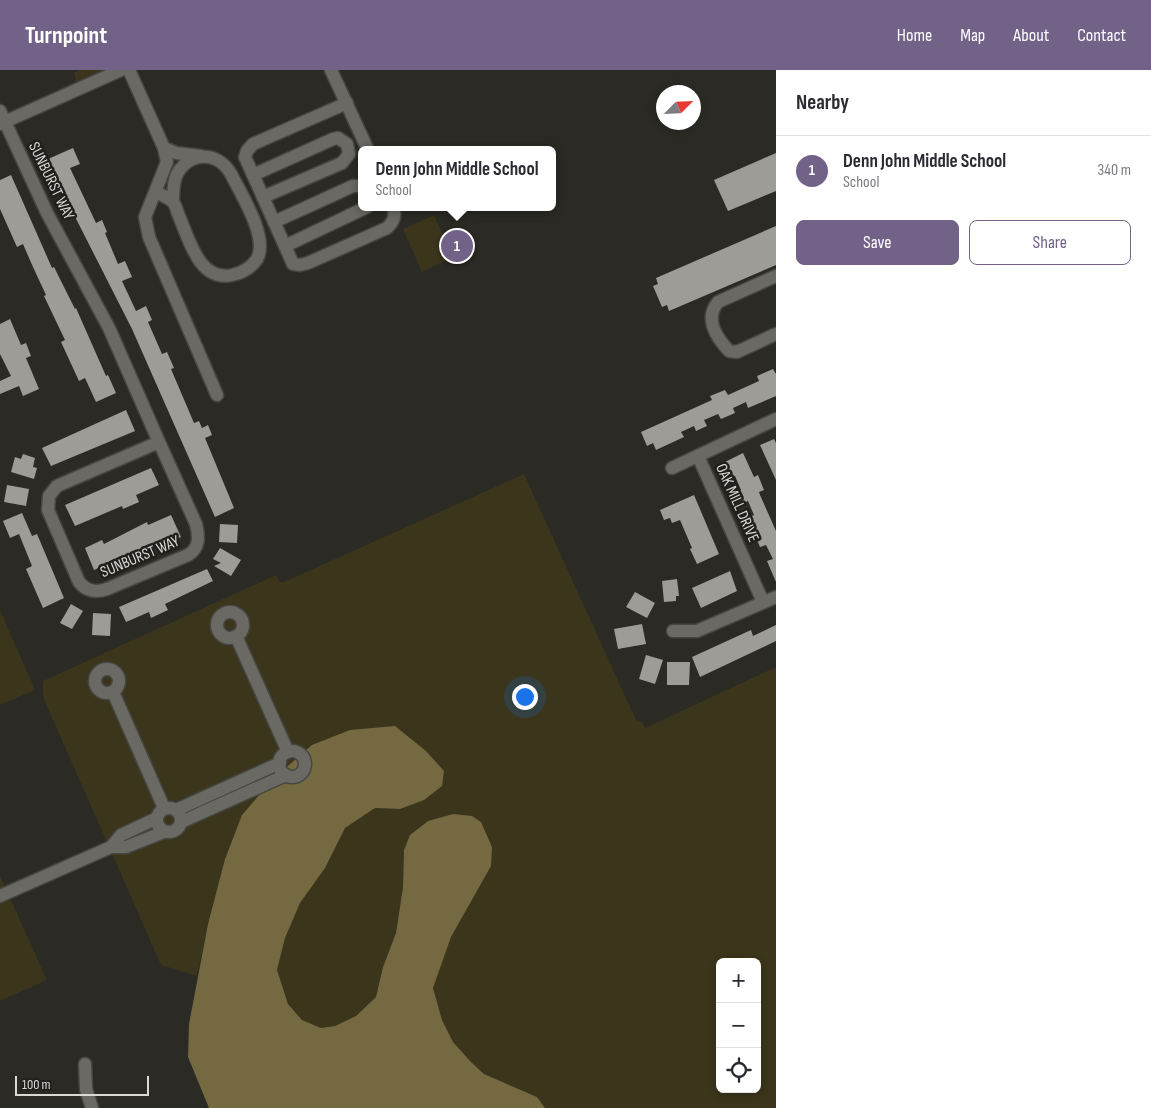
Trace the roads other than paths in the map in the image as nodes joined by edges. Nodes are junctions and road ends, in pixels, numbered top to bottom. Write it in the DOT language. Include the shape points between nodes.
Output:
graph roads {
  1 [pos="121,70"];
  2 [pos="129,70"];
  3 [pos="331,70"];
  4 [pos="347,103"];
  5 [pos="2,119"];
  6 [pos="366,146"];
  7 [pos="164,148"];
  8 [pos="204,156"];
  9 [pos="253,175"];
  10 [pos="358,186"];
  11 [pos="157,192"];
  12 [pos="263,197"];
  13 [pos="173,202"];
  14 [pos="358,211"];
  15 [pos="394,211"];
  16 [pos="274,222"];
  17 [pos="284,246"];
  18 [pos="776,276"];
  19 [pos="776,334"];
  20 [pos="217,395"];
  21 [pos="776,419"];
  22 [pos="159,442"];
  23 [pos="698,456"];
  24 [pos="672,468"];
  25 [pos="776,596"];
  26 [pos="764,602"];
  27 [pos="672,631"];
  28 [pos="236,636"];
  29 [pos="113,692"];
  30 [pos="288,752"];
  31 [pos="280,763"];
  32 [pos="286,775"];
  33 [pos="166,812"];
  34 [pos="181,822"];
  35 [pos="164,832"];
  36 [pos="111,847"];
  37 [pos="0,896"];
  38 [pos="85,1064"];
  39 [pos="92,1108"];
  1 -- 5 [label="street"];
  2 -- 7 [label="street"];
  3 -- 4 [label="street"];
  4 -- 6 [label="street"];
  4 -- 9 [label="street" via="253,144 245,157"];
  5 -- 22 [label="street, SUNBURST WAY" via="47,213 109,328"];
  7 -- 8 [label="street" via="176,153"];
  7 -- 11 [label="street" via="166,162"];
  8 -- 13 [label="street" via="183,166 176,176"];
  8 -- 13 [label="street" via="216,157 232,174 258,233 260,247 257,258 240,273 229,276 217,275 206,269 196,256"];
  9 -- 12 [label="street"];
  9 -- 12 [label="street" via="333,139 338,138 347,144 348,154 342,163"];
  10 -- 16 [label="street"];
  11 -- 13 [label="street"];
  11 -- 20 [label="street" via="145,217 149,237"];
  12 -- 16 [label="street"];
  14 -- 17 [label="street"];
  15 -- 17 [label="street" via="394,222 387,228 300,266 293,264"];
  16 -- 17 [label="street"];
  18 -- 19 [label="street" via="718,302 711,313 715,333 729,351 737,352"];
  21 -- 23 [label="street, OAK MILL DRIVE"];
  22 -- 22 [label="street, SUNBURST WAY" via="57,486 49,496 48,510 79,582 89,590 107,590 195,550 198,538 196,524"];
  23 -- 24 [label="street"];
  23 -- 26 [label="street, OAK MILL DRIVE"];
  25 -- 26 [label="street"];
  26 -- 27 [label="street" via="697,631"];
  28 -- 30 [label="street"];
  29 -- 33 [label="street"];
  30 -- 31 [label="street"];
  30 -- 32 [label="street" via="300,754 305,765 298,775"];
  31 -- 32 [label="street" via="280,769"];
  31 -- 33 [label="street"];
  32 -- 34 [label="street"];
  33 -- 34 [label="street" via="181,816"];
  33 -- 35 [label="street" via="158,826"];
  33 -- 36 [label="street" via="121,834"];
  34 -- 35 [label="street" via="176,831"];
  35 -- 36 [label="street" via="126,847"];
  36 -- 37 [label="street"];
  38 -- 39 [label="street" via="86,1089"];
}
